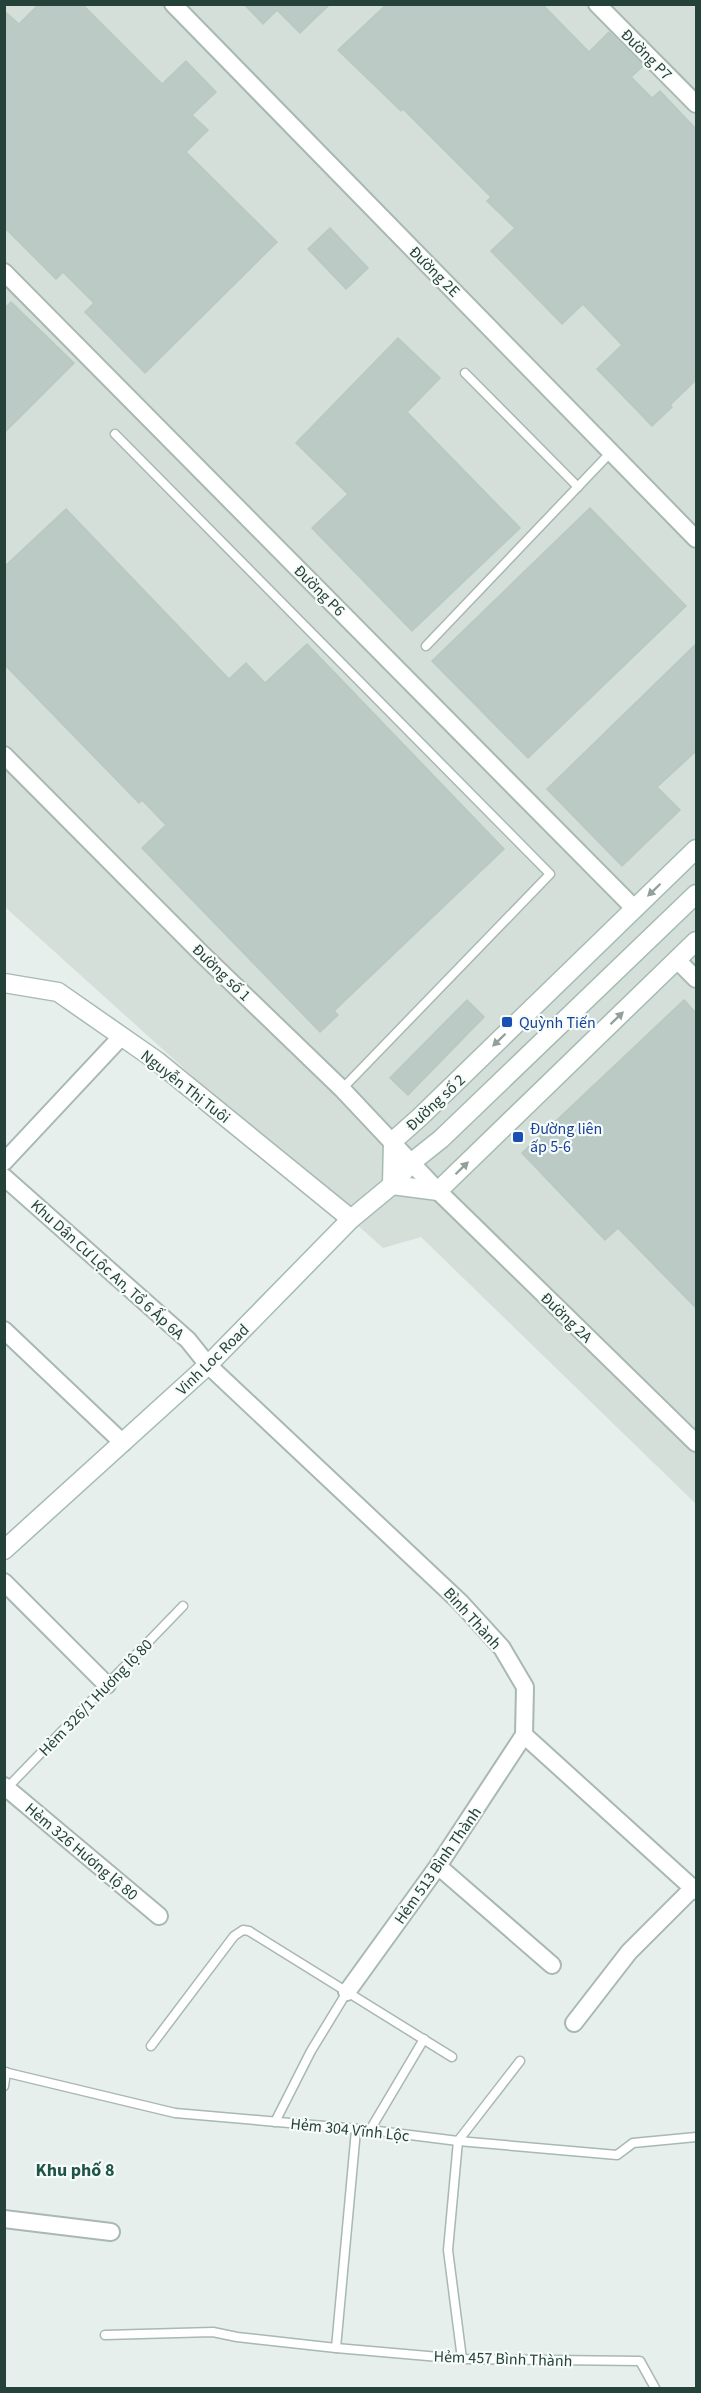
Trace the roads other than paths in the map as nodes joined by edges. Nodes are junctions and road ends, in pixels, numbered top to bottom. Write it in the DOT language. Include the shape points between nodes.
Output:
graph roads {
  1 [pos="173,4"];
  2 [pos="597,4"];
  3 [pos="696,104"];
  4 [pos="4,272"];
  5 [pos="465,373"];
  6 [pos="115,434"];
  7 [pos="613,451"];
  8 [pos="578,487"];
  9 [pos="696,538"];
  10 [pos="426,646"];
  11 [pos="4,754"];
  12 [pos="696,849"];
  13 [pos="696,894"];
  14 [pos="635,909"];
  15 [pos="696,941"];
  16 [pos="677,960"];
  17 [pos="696,979"];
  18 [pos="4,983"];
  19 [pos="122,1036"];
  20 [pos="342,1089"];
  21 [pos="393,1140"];
  22 [pos="4,1162"];
  23 [pos="412,1162"];
  24 [pos="4,1177"];
  25 [pos="392,1185"];
  26 [pos="438,1191"];
  27 [pos="351,1219"];
  28 [pos="4,1330"];
  29 [pos="208,1365"];
  30 [pos="123,1443"];
  31 [pos="696,1443"];
  32 [pos="4,1550"];
  33 [pos="4,1582"];
  34 [pos="183,1606"];
  35 [pos="107,1684"];
  36 [pos="524,1735"];
  37 [pos="6,1787"];
  38 [pos="438,1866"];
  39 [pos="695,1890"];
  40 [pos="159,1916"];
  41 [pos="552,1965"];
  42 [pos="347,1992"];
  43 [pos="574,2023"];
  44 [pos="424,2039"];
  45 [pos="151,2046"];
  46 [pos="452,2057"];
  47 [pos="520,2061"];
  48 [pos="5,2072"];
  49 [pos="4,2086"];
  50 [pos="275,2122"];
  51 [pos="356,2130"];
  52 [pos="370,2130"];
  53 [pos="696,2137"];
  54 [pos="458,2141"];
  55 [pos="4,2219"];
  56 [pos="111,2232"];
  57 [pos="105,2335"];
  58 [pos="336,2348"];
  59 [pos="462,2359"];
  60 [pos="655,2388"];
  1 -- 7 [label="street, Đường 2E"];
  2 -- 3 [label="street, Đường P7"];
  4 -- 14 [label="street, Đường P6"];
  5 -- 8 [label="lane"];
  6 -- 20 [label="lane" via="550,874"];
  7 -- 8 [label="lane"];
  7 -- 9 [label="street, Đường 2E"];
  8 -- 10 [label="lane"];
  11 -- 20 [label="street, Đường số 1"];
  12 -- 14 [label="main road, Đường số 2, one-way"];
  13 -- 23 [label="main road, Đường số 2"];
  14 -- 21 [label="main road, Đường số 2, one-way"];
  15 -- 16 [label="main road"];
  16 -- 17 [label="street"];
  26 -- 16 [label="main road, one-way"];
  18 -- 19 [label="main road, Nguyễn Thị Tuôi" via="58,992"];
  19 -- 22 [label="street"];
  19 -- 27 [label="main road, Nguyễn Thị Tuôi"];
  20 -- 21 [label="street, Đường số 1"];
  21 -- 23 [label="street, Đường số 1"];
  21 -- 25 [label="main road, Đường số 2"];
  23 -- 25 [label="main road, Vinh Loc Road"];
  23 -- 26 [label="street, Đường số 1"];
  24 -- 29 [label="street, Khu Dân Cư Lộc An, Tổ 6 Ấp 6A" via="188,1340"];
  25 -- 26 [label="main road"];
  25 -- 27 [label="main road, Vinh Loc Road"];
  26 -- 31 [label="street, Đường 2A"];
  27 -- 29 [label="main road, Vinh Loc Road"];
  28 -- 30 [label="street"];
  29 -- 30 [label="main road, Vinh Loc Road"];
  29 -- 36 [label="street, Bình Thành" via="460,1602 502,1648 525,1687"];
  30 -- 32 [label="main road, Vinh Loc Road"];
  33 -- 35 [label="street"];
  34 -- 35 [label="lane, Hẻm 326/1 Hương lộ 80"];
  35 -- 37 [label="lane, Hẻm 326/1 Hương lộ 80"];
  36 -- 38 [label="street, Hẻm 513 Bình Thành"];
  36 -- 39 [label="street"];
  37 -- 40 [label="street, Hẻm 326 Hương lộ 80"];
  38 -- 41 [label="street"];
  38 -- 42 [label="street, Hẻm 513 Bình Thành"];
  39 -- 43 [label="street" via="629,1952"];
  42 -- 44 [label="lane"];
  42 -- 45 [label="lane" via="243,1930 234,1936"];
  42 -- 50 [label="lane" via="310,2051"];
  44 -- 46 [label="lane"];
  44 -- 52 [label="lane"];
  47 -- 54 [label="lane"];
  48 -- 49 [label="lane"];
  48 -- 50 [label="lane, Hẻm 304 Vĩnh Lộc" via="175,2114"];
  50 -- 51 [label="lane, Hẻm 304 Vĩnh Lộc"];
  51 -- 52 [label="lane, Hẻm 304 Vĩnh Lộc"];
  51 -- 58 [label="lane"];
  52 -- 54 [label="lane, Hẻm 304 Vĩnh Lộc"];
  53 -- 54 [label="lane, Hẻm 304 Vĩnh Lộc" via="633,2143 616,2155"];
  54 -- 59 [label="lane" via="448,2250"];
  55 -- 56 [label="street"];
  57 -- 58 [label="lane, Hẻm 457 Bình Thành" via="213,2332"];
  58 -- 59 [label="lane, Hẻm 457 Bình Thành"];
  59 -- 60 [label="lane, Hẻm 457 Bình Thành" via="640,2361"];
}
